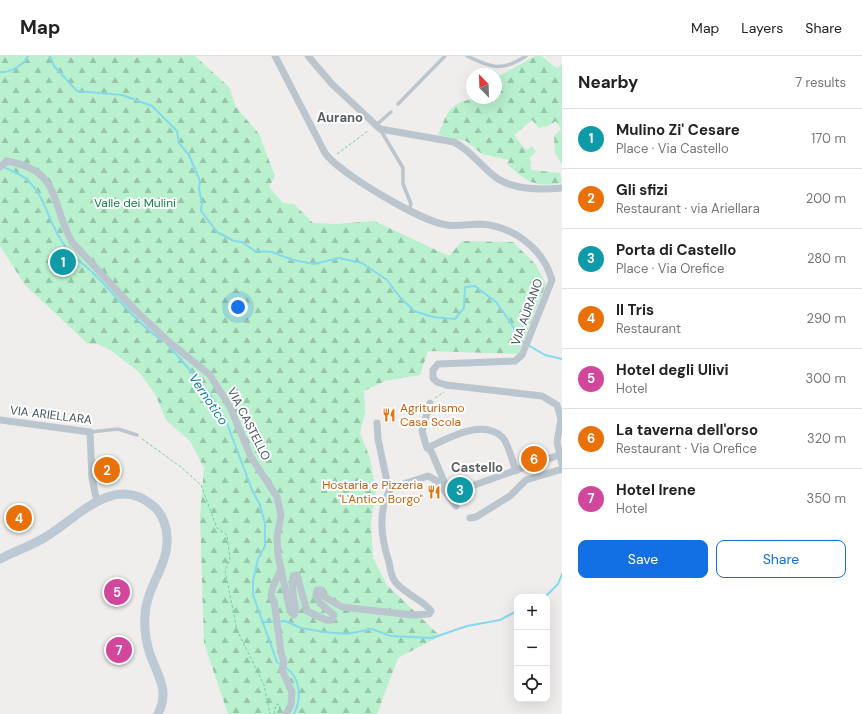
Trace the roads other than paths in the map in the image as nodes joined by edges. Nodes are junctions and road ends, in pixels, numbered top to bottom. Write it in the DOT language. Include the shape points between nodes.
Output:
graph roads {
  1 [pos="275,56"];
  2 [pos="308,56"];
  3 [pos="445,56"];
  4 [pos="467,56"];
  5 [pos="526,56"];
  6 [pos="398,104"];
  7 [pos="391,112"];
  8 [pos="374,128"];
  9 [pos="3,164"];
  10 [pos="562,188"];
  11 [pos="409,210"];
  12 [pos="430,403"];
  13 [pos="0,420"];
  14 [pos="377,423"];
  15 [pos="90,432"];
  16 [pos="137,435"];
  17 [pos="427,448"];
  18 [pos="559,455"];
  19 [pos="562,464"];
  20 [pos="562,469"];
  21 [pos="516,471"];
  22 [pos="443,486"];
  23 [pos="391,488"];
  24 [pos="97,502"];
  25 [pos="456,506"];
  26 [pos="470,518"];
  27 [pos="0,560"];
  28 [pos="281,568"];
  29 [pos="158,714"];
  30 [pos="286,714"];
  1 -- 11 [label="street, VIA AURANO" via="330,161"];
  2 -- 8 [label="street"];
  3 -- 6 [label="lane"];
  4 -- 5 [label="lane" via="486,66 497,67 513,64"];
  7 -- 8 [label="lane"];
  8 -- 10 [label="street" via="454,142 463,146 494,176 507,183 535,188"];
  8 -- 11 [label="lane" via="403,168 403,184 411,204"];
  9 -- 28 [label="street, VIA CASTELLO" via="31,169 47,180 57,201 64,228 72,242 135,310 210,375 230,407 251,457 277,497 281,515 277,536"];
  11 -- 18 [label="street, VIA AURANO" via="446,225 494,226 527,241 536,250 552,280 522,355 515,361 438,364 433,370 433,378 446,385 542,396 557,405 561,419 557,442"];
  12 -- 17 [label="street" via="422,432"];
  13 -- 15 [label="street, VIA ARIELLARA"];
  14 -- 23 [label="street" via="388,486"];
  15 -- 16 [label="lane, VIA ARIELLARA" via="118,429"];
  15 -- 24 [label="street, VIA ARIELLARA" via="92,478"];
  17 -- 21 [label="street" via="461,434 488,430 502,437"];
  17 -- 22 [label="street" via="432,453"];
  18 -- 19 [label="street"];
  18 -- 21 [label="street"];
  20 -- 26 [label="street" via="526,480 510,496 476,517"];
  21 -- 22 [label="street" via="454,493"];
  22 -- 23 [label="street" via="428,476"];
  22 -- 25 [label="street"];
  23 -- 28 [label="street, VIA CASTELLO" via="381,526 383,543 394,580 430,608 428,614 413,615 342,607 326,597 322,590 317,590 316,595 320,603 334,615 332,620 326,620 307,611 297,575 293,576 292,582 296,611 294,615 290,611"];
  24 -- 27 [label="main road" via="44,538"];
  24 -- 29 [label="main road" via="119,494 142,496 155,507 167,530 164,556 147,597 145,615 150,653 164,693"];
  28 -- 30 [label="street" via="272,586 271,596 284,662 282,670 292,692 291,705"];
}
